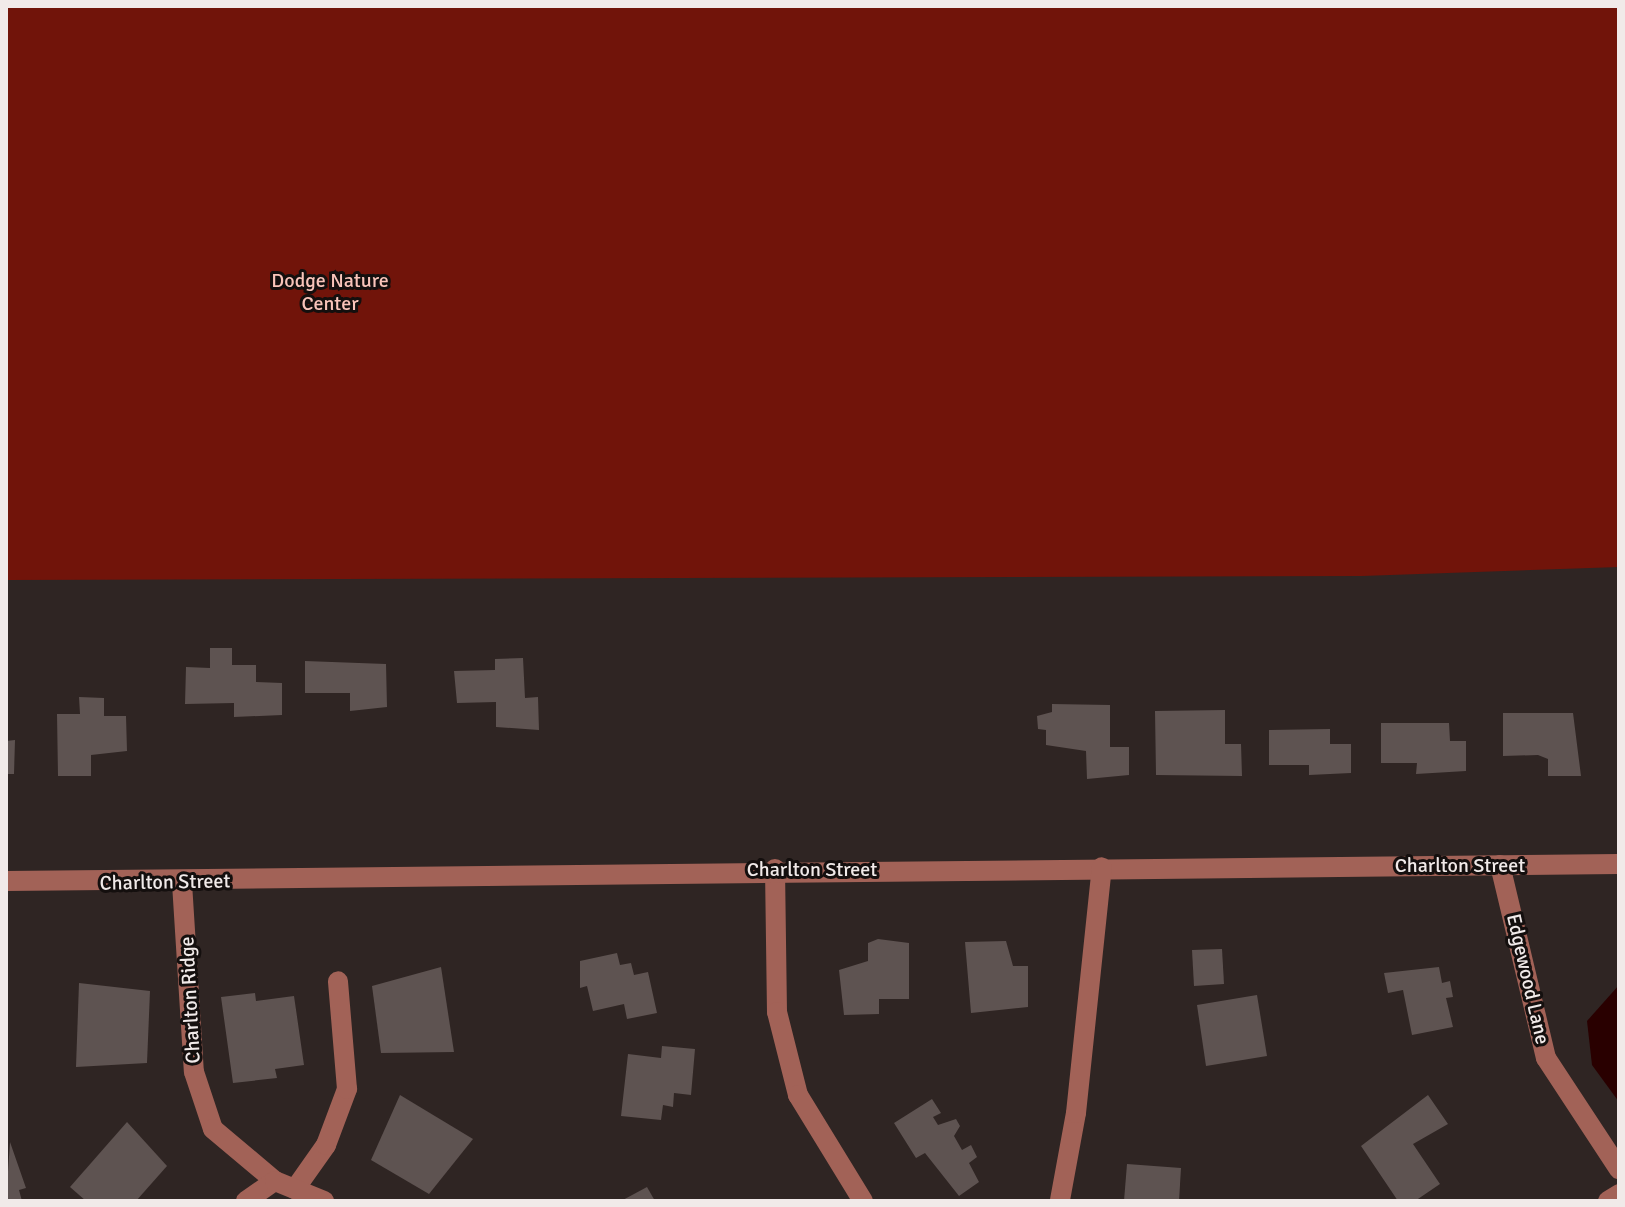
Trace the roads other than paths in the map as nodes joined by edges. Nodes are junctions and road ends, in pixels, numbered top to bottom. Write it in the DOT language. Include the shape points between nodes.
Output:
graph roads {
  1 [pos="1619,864"];
  2 [pos="1500,865"];
  3 [pos="1102,867"];
  4 [pos="775,869"];
  5 [pos="6,881"];
  6 [pos="182,883"];
  7 [pos="338,981"];
  8 [pos="1619,1169"];
  9 [pos="275,1181"];
  10 [pos="295,1189"];
  11 [pos="1619,1194"];
  12 [pos="1060,1200"];
  13 [pos="246,1201"];
  14 [pos="324,1201"];
  15 [pos="863,1201"];
  16 [pos="1608,1201"];
  1 -- 2 [label="street, Charlton Street"];
  2 -- 3 [label="street, Charlton Street"];
  2 -- 8 [label="street, Edgewood Lane" via="1546,1058"];
  3 -- 4 [label="street, Charlton Street"];
  3 -- 12 [label="street" via="1078,1097"];
  4 -- 6 [label="street, Charlton Street"];
  4 -- 15 [label="street" via="777,1012 798,1095"];
  5 -- 6 [label="street, Charlton Street"];
  6 -- 9 [label="street, Charlton Ridge" via="194,1072 213,1129"];
  7 -- 10 [label="street" via="347,1089 326,1145"];
  9 -- 10 [label="street, Charlton Ridge"];
  9 -- 13 [label="street"];
  10 -- 14 [label="street, Charlton Ridge"];
  11 -- 16 [label="street"];
}
